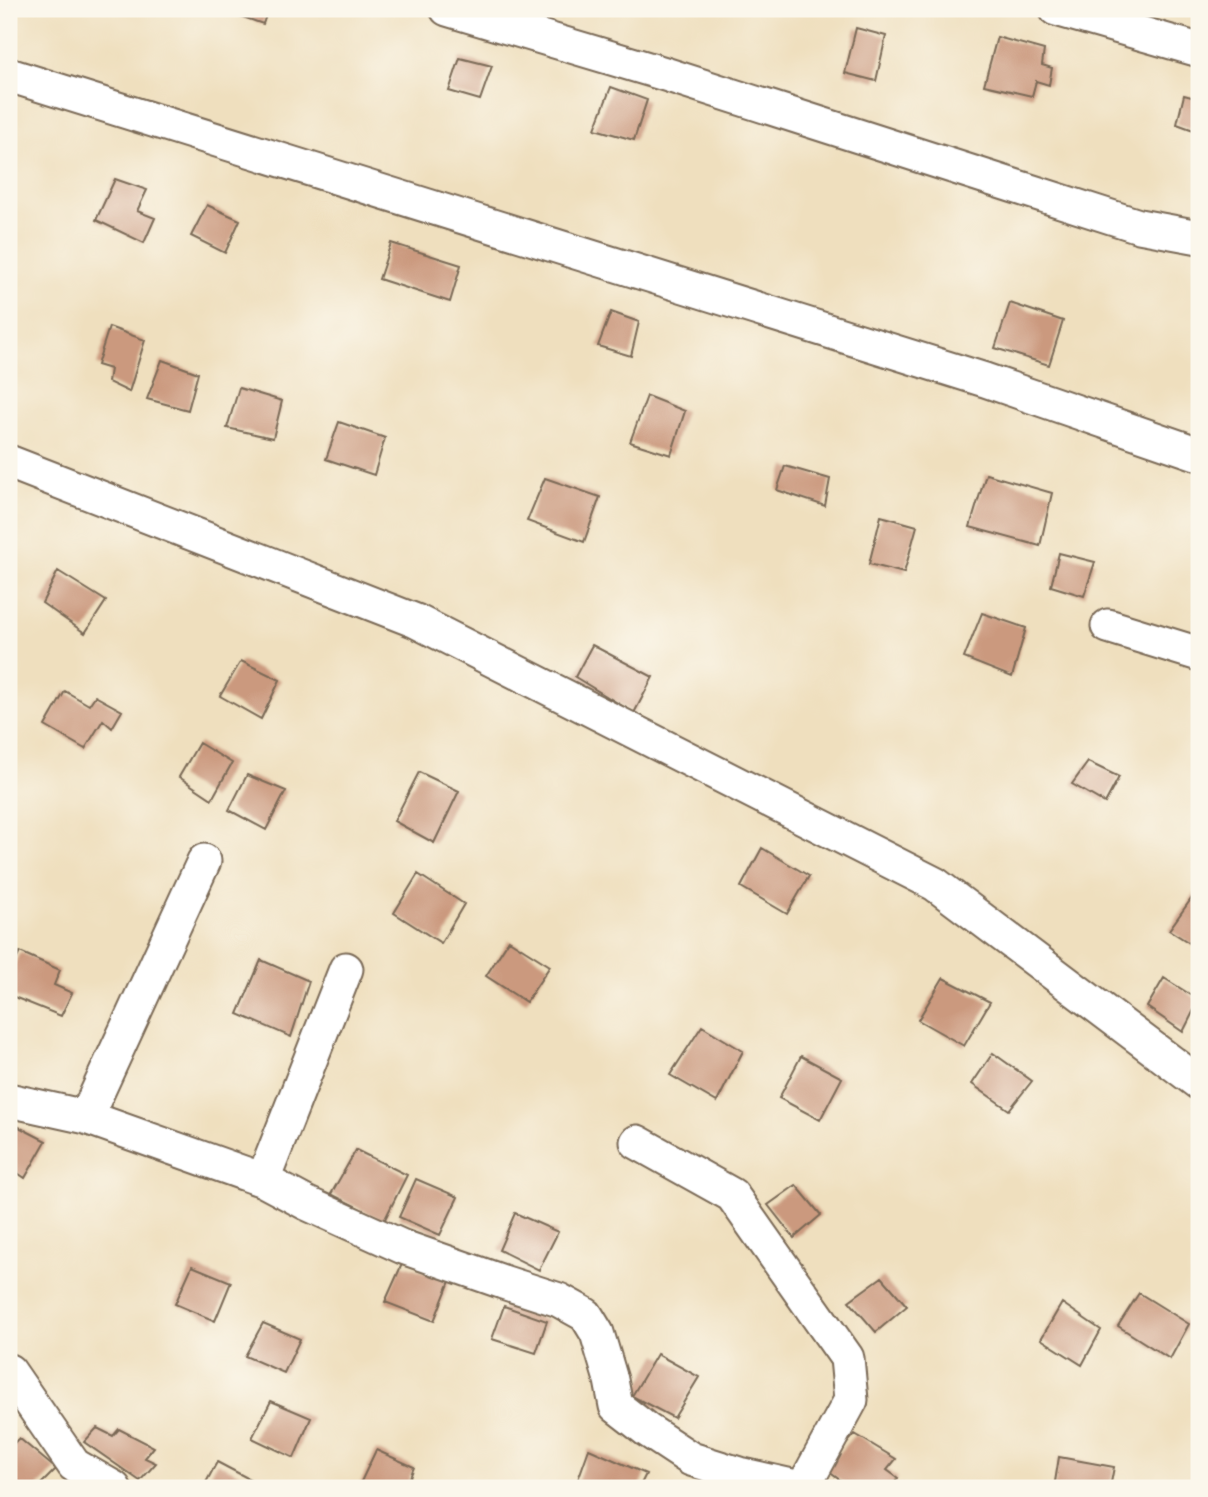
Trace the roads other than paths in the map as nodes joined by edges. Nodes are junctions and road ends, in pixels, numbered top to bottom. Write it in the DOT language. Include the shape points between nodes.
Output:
graph roads {
  1 [pos="447,9"];
  2 [pos="1056,9"];
  3 [pos="1199,50"];
  4 [pos="9,75"];
  5 [pos="1199,237"];
  6 [pos="1199,454"];
  7 [pos="9,462"];
  8 [pos="1108,626"];
  9 [pos="1199,654"];
  10 [pos="204,861"];
  11 [pos="345,969"];
  12 [pos="1199,1083"];
  13 [pos="9,1100"];
  14 [pos="86,1117"];
  15 [pos="637,1142"];
  16 [pos="263,1180"];
  17 [pos="9,1371"];
  18 [pos="114,1488"];
  19 [pos="802,1488"];
  1 -- 5 [label="street" via="1139,226"];
  2 -- 3 [label="street"];
  4 -- 6 [label="street" via="972,376"];
  7 -- 12 [label="street" via="416,621 935,884"];
  8 -- 9 [label="street"];
  10 -- 14 [label="street"];
  11 -- 16 [label="street"];
  13 -- 14 [label="street"];
  14 -- 16 [label="street"];
  15 -- 19 [label="street" via="732,1195 847,1358 851,1400"];
  16 -- 19 [label="street" via="403,1247 559,1300 586,1315 597,1333 616,1406 691,1458"];
  17 -- 18 [label="street" via="74,1465"];
}
